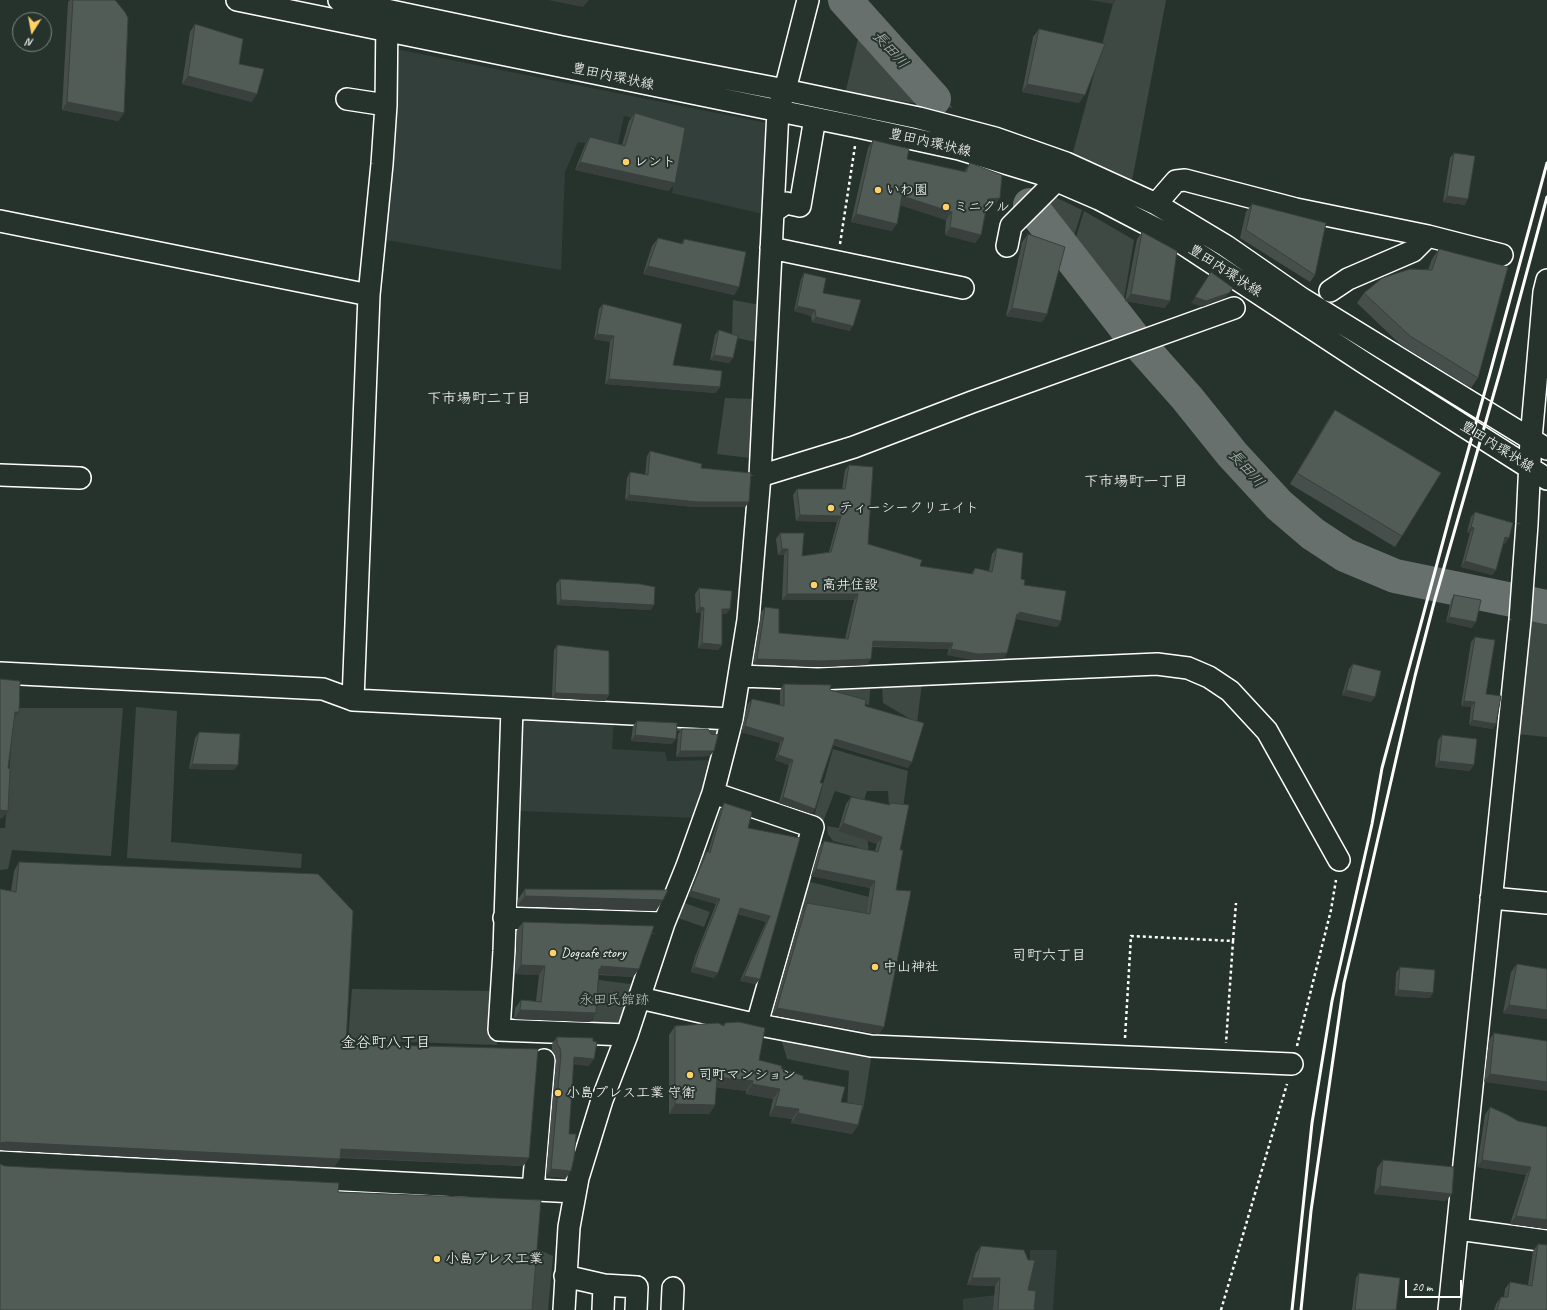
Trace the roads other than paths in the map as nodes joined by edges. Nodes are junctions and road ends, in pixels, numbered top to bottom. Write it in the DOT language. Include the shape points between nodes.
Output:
graph roads {
  1 [pos="237,0"];
  2 [pos="339,0"];
  3 [pos="808,0"];
  4 [pos="388,5"];
  5 [pos="387,31"];
  6 [pos="785,90"];
  7 [pos="347,99"];
  8 [pos="386,105"];
  9 [pos="778,110"];
  10 [pos="816,118"];
  11 [pos="1052,186"];
  12 [pos="1156,204"];
  13 [pos="773,212"];
  14 [pos="0,221"];
  15 [pos="1428,236"];
  16 [pos="1007,246"];
  17 [pos="772,248"];
  18 [pos="1502,255"];
  19 [pos="963,288"];
  20 [pos="1546,289"];
  21 [pos="1330,291"];
  22 [pos="369,295"];
  23 [pos="1234,308"];
  24 [pos="1539,444"];
  25 [pos="1530,468"];
  26 [pos="0,475"];
  27 [pos="760,476"];
  28 [pos="80,478"];
  29 [pos="1547,479"];
  30 [pos="0,673"];
  31 [pos="740,676"];
  32 [pos="353,700"];
  33 [pos="512,708"];
  34 [pos="732,719"];
  35 [pos="713,793"];
  36 [pos="1339,860"];
  37 [pos="1491,898"];
  38 [pos="1547,903"];
  39 [pos="504,918"];
  40 [pos="664,924"];
  41 [pos="640,998"];
  42 [pos="757,1024"];
  43 [pos="627,1035"];
  44 [pos="544,1060"];
  45 [pos="1292,1064"];
  46 [pos="0,1162"];
  47 [pos="533,1190"];
  48 [pos="575,1192"];
  49 [pos="1458,1229"];
  50 [pos="1547,1241"];
  51 [pos="565,1276"];
  52 [pos="604,1285"];
  53 [pos="673,1288"];
  54 [pos="564,1310"];
  55 [pos="603,1310"];
  56 [pos="636,1310"];
  57 [pos="672,1310"];
  58 [pos="1449,1310"];
  1 -- 5 [label="street, 豊田内環状線"];
  2 -- 4 [label="street, 豊田内環状線"];
  3 -- 6 [label="street"];
  4 -- 5 [label="street"];
  4 -- 6 [label="street, 豊田内環状線" via="562,47"];
  5 -- 8 [label="street"];
  5 -- 9 [label="street, 豊田内環状線"];
  6 -- 9 [label="street"];
  6 -- 12 [label="street, 豊田内環状線" via="919,118 995,138 1066,162"];
  7 -- 8 [label="street"];
  8 -- 22 [label="street"];
  9 -- 10 [label="street, 豊田内環状線"];
  9 -- 13 [label="street"];
  10 -- 11 [label="street, 豊田内環状線" via="959,149 1041,174"];
  10 -- 13 [label="street" via="800,206 786,203"];
  11 -- 16 [label="street" via="1011,226"];
  11 -- 25 [label="street, 豊田内環状線" via="1099,199 1174,238"];
  12 -- 15 [label="street" via="1176,181 1185,180 1296,209"];
  12 -- 24 [label="street, 豊田内環状線" via="1226,246 1301,298"];
  13 -- 17 [label="street"];
  14 -- 22 [label="street"];
  15 -- 18 [label="street"];
  15 -- 21 [label="street" via="1413,251 1348,279"];
  17 -- 19 [label="street"];
  17 -- 27 [label="street"];
  20 -- 24 [label="street"];
  22 -- 32 [label="street"];
  23 -- 27 [label="street" via="854,447"];
  24 -- 25 [label="street"];
  25 -- 29 [label="street, 豊田内環状線"];
  25 -- 37 [label="street" via="1520,620"];
  26 -- 28 [label="street"];
  27 -- 31 [label="street" via="748,620"];
  30 -- 32 [label="street" via="323,689"];
  31 -- 34 [label="street"];
  31 -- 36 [label="street" via="818,679 1157,664 1188,668 1209,677 1230,691 1267,732"];
  32 -- 33 [label="street"];
  33 -- 34 [label="street"];
  33 -- 39 [label="street"];
  34 -- 35 [label="street"];
  35 -- 40 [label="street"];
  35 -- 42 [label="street" via="813,827"];
  37 -- 38 [label="street"];
  37 -- 49 [label="street"];
  39 -- 40 [label="street"];
  39 -- 43 [label="street" via="499,1030"];
  40 -- 41 [label="street"];
  41 -- 42 [label="street"];
  41 -- 43 [label="street"];
  42 -- 45 [label="street" via="871,1046"];
  43 -- 48 [label="street" via="602,1100"];
  44 -- 47 [label="street"];
  46 -- 47 [label="street"];
  47 -- 48 [label="street"];
  48 -- 51 [label="street"];
  49 -- 50 [label="street"];
  49 -- 58 [label="street"];
  51 -- 52 [label="street"];
  51 -- 54 [label="street"];
  52 -- 55 [label="street"];
  52 -- 56 [label="street" via="637,1287"];
  53 -- 57 [label="street"];
}
